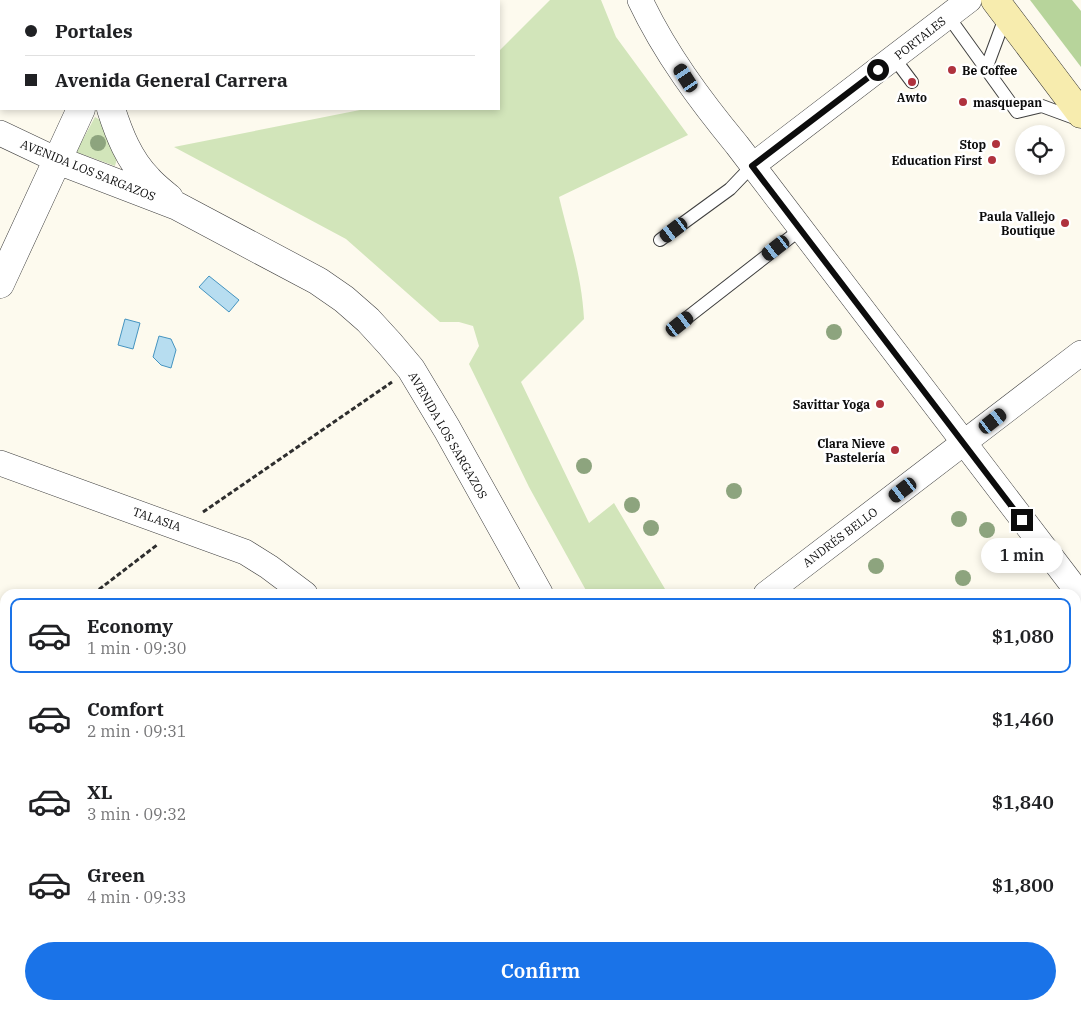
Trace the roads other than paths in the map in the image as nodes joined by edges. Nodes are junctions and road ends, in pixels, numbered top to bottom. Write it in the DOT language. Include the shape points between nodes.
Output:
graph roads {
  1 [pos="640,0"];
  2 [pos="969,0"];
  3 [pos="1001,7"];
  4 [pos="948,16"];
  5 [pos="894,58"];
  6 [pos="986,69"];
  7 [pos="912,82"];
  8 [pos="81,110"];
  9 [pos="110,110"];
  10 [pos="1081,114"];
  11 [pos="1081,121"];
  12 [pos="0,133"];
  13 [pos="57,160"];
  14 [pos="752,166"];
  15 [pos="177,206"];
  16 [pos="801,229"];
  17 [pos="660,240"];
  18 [pos="0,284"];
  19 [pos="680,324"];
  20 [pos="1081,353"];
  21 [pos="964,443"];
  22 [pos="0,463"];
  23 [pos="298,589"];
  24 [pos="536,589"];
  25 [pos="773,589"];
  26 [pos="1076,589"];
  1 -- 14 [label="street" via="686,78"];
  2 -- 4 [label="street, PORTALES"];
  3 -- 6 [label="lane"];
  3 -- 10 [label="main road"];
  4 -- 5 [label="street, PORTALES"];
  4 -- 6 [label="lane"];
  5 -- 7 [label="lane"];
  5 -- 14 [label="street, PORTALES"];
  6 -- 11 [label="lane" via="1016,112 1042,106"];
  8 -- 13 [label="street"];
  9 -- 15 [label="street, AVENIDA LOS SARGAZOS" via="131,157 147,178"];
  12 -- 13 [label="street, AVENIDA LOS SARGAZOS"];
  13 -- 15 [label="street, AVENIDA LOS SARGAZOS"];
  13 -- 18 [label="street"];
  14 -- 16 [label="street"];
  14 -- 17 [label="lane" via="730,189"];
  15 -- 24 [label="street, AVENIDA LOS SARGAZOS" via="318,281 368,320 411,369"];
  16 -- 19 [label="lane"];
  16 -- 21 [label="street"];
  20 -- 21 [label="street, ANDRÉS BELLO"];
  21 -- 25 [label="street, ANDRÉS BELLO"];
  21 -- 26 [label="street"];
  22 -- 23 [label="street, TALASIA" via="245,552"];
}
